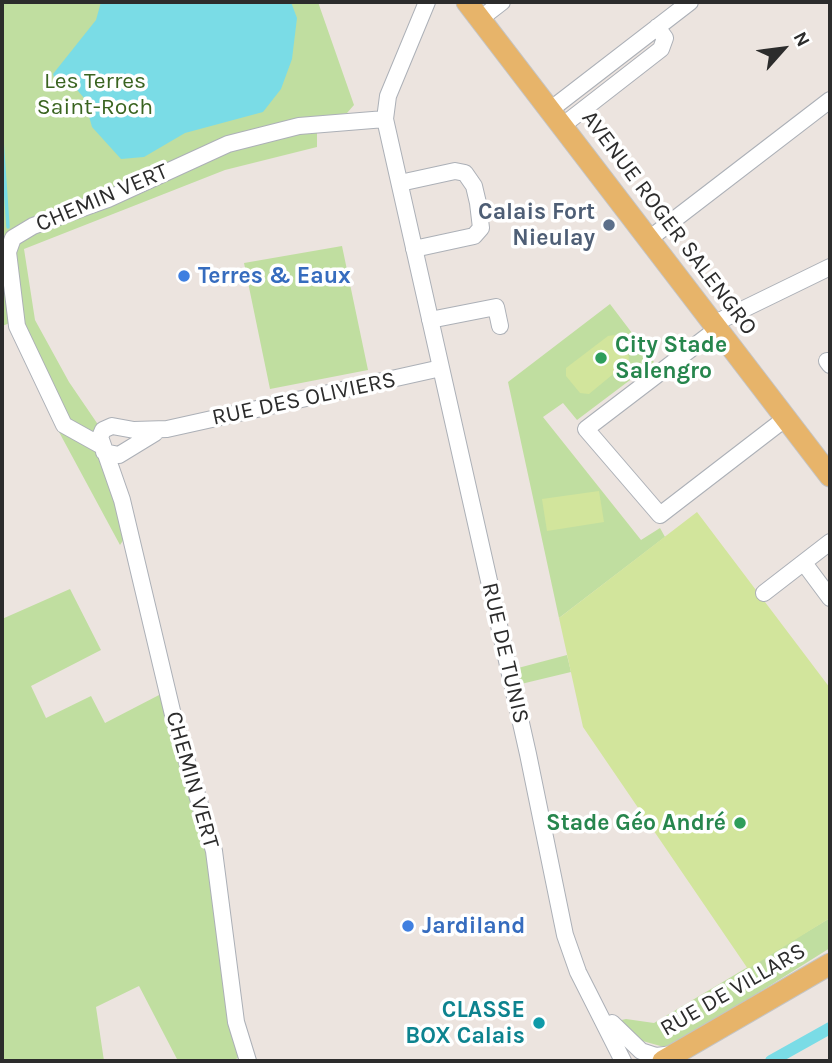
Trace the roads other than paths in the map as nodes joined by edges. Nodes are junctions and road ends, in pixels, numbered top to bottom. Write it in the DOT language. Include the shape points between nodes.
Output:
graph roads {
  1 [pos="427,2"];
  2 [pos="690,2"];
  3 [pos="483,8"];
  4 [pos="830,100"];
  5 [pos="559,115"];
  6 [pos="386,119"];
  7 [pos="400,183"];
  8 [pos="652,237"];
  9 [pos="414,249"];
  10 [pos="830,267"];
  11 [pos="430,320"];
  12 [pos="717,325"];
  13 [pos="500,326"];
  14 [pos="441,369"];
  15 [pos="786,418"];
  16 [pos="167,429"];
  17 [pos="125,430"];
  18 [pos="102,448"];
  19 [pos="126,450"];
  20 [pos="829,470"];
  21 [pos="122,500"];
  22 [pos="830,542"];
  23 [pos="804,563"];
  24 [pos="764,593"];
  25 [pos="830,598"];
  26 [pos="830,964"];
  27 [pos="830,980"];
  28 [pos="585,984"];
  29 [pos="676,1059"];
  30 [pos="248,1061"];
  31 [pos="623,1061"];
  1 -- 6 [label="street, RUE DE TUNIS" via="388,96"];
  2 -- 5 [label="street" via="657,27 665,38 661,49"];
  3 -- 5 [label="main road, AVENUE ROGER SALENGRO"];
  4 -- 8 [label="street"];
  5 -- 8 [label="main road, AVENUE ROGER SALENGRO"];
  6 -- 7 [label="street, RUE DE TUNIS"];
  6 -- 18 [label="street, CHEMIN VERT" via="299,126 228,144 13,238 8,252 17,326 61,420"];
  7 -- 9 [label="street, RUE DE TUNIS"];
  7 -- 9 [label="street" via="465,173 478,204 481,228 474,236"];
  8 -- 12 [label="main road, AVENUE ROGER SALENGRO"];
  9 -- 11 [label="street, RUE DE TUNIS"];
  10 -- 12 [label="street"];
  11 -- 13 [label="street" via="496,307"];
  11 -- 14 [label="street, RUE DE TUNIS"];
  12 -- 15 [label="main road, AVENUE ROGER SALENGRO"];
  12 -- 15 [label="street" via="586,429 660,516"];
  12 -- 20 [label="main road, AVENUE ROGER SALENGRO"];
  14 -- 16 [label="street, RUE DES OLIVIERS"];
  14 -- 28 [label="street, RUE DE TUNIS" via="565,935"];
  15 -- 20 [label="main road, AVENUE ROGER SALENGRO"];
  16 -- 17 [label="street"];
  16 -- 19 [label="street"];
  17 -- 18 [label="street" via="105,429 100,438"];
  17 -- 19 [label="street" via="129,438"];
  18 -- 19 [label="street" via="114,456"];
  18 -- 21 [label="street, CHEMIN VERT"];
  19 -- 21 [label="street, CHEMIN VERT"];
  21 -- 30 [label="street, CHEMIN VERT" via="173,715 214,851 235,1016"];
  22 -- 23 [label="street"];
  23 -- 24 [label="street"];
  23 -- 25 [label="street"];
  26 -- 29 [label="main road, RUE DE VILLARS"];
  27 -- 29 [label="main road, RUE DE VILLARS"];
  28 -- 29 [label="street, RUE DE TUNIS" via="636,1048"];
  28 -- 31 [label="street, RUE DE TUNIS"];
}
